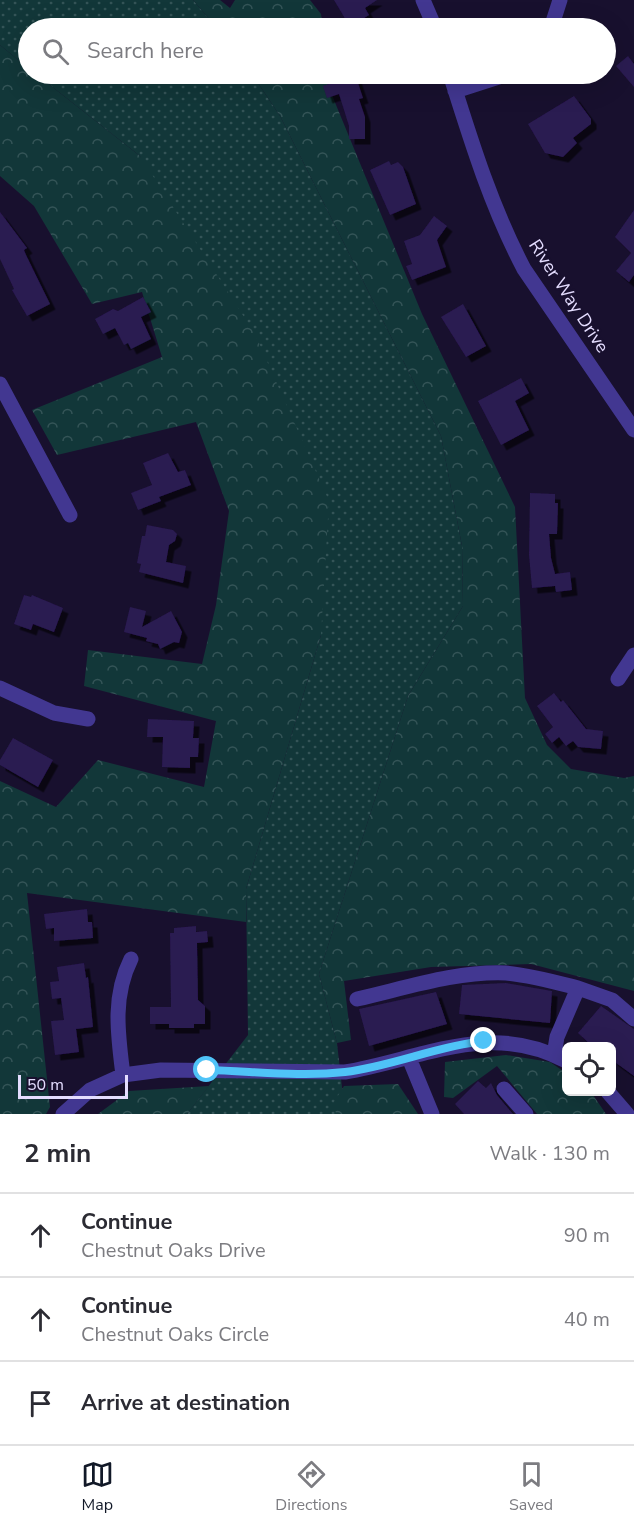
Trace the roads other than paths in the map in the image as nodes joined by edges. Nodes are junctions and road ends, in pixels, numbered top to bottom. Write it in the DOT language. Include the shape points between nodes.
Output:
graph roads {
  1 [pos="423,0"];
  2 [pos="560,0"];
  3 [pos="431,18"];
  4 [pos="554,18"];
  5 [pos="453,84"];
  6 [pos="477,84"];
  7 [pos="455,91"];
  8 [pos="0,384"];
  9 [pos="634,430"];
  10 [pos="70,515"];
  11 [pos="634,655"];
  12 [pos="618,679"];
  13 [pos="0,688"];
  14 [pos="88,719"];
  15 [pos="131,960"];
  16 [pos="578,988"];
  17 [pos="357,999"];
  18 [pos="634,1019"];
  19 [pos="409,1058"];
  20 [pos="560,1058"];
  21 [pos="123,1075"];
  22 [pos="504,1089"];
  23 [pos="611,1096"];
  24 [pos="63,1114"];
  25 [pos="432,1114"];
  26 [pos="526,1114"];
  27 [pos="627,1114"];
  1 -- 3 [label="street"];
  2 -- 4 [label="street"];
  5 -- 7 [label="street, River Way Drive"];
  6 -- 7 [label="street"];
  7 -- 9 [label="street, River Way Drive" via="484,180 524,269"];
  8 -- 10 [label="street"];
  11 -- 12 [label="street"];
  13 -- 14 [label="street" via="54,713"];
  15 -- 21 [label="street" via="118,996"];
  16 -- 17 [label="street" via="491,973"];
  16 -- 18 [label="street" via="612,1000"];
  16 -- 20 [label="street" via="557,1037"];
  19 -- 20 [label="street" via="484,1041 506,1042"];
  19 -- 21 [label="street" via="345,1072 161,1070"];
  19 -- 25 [label="street"];
  21 -- 24 [label="street" via="90,1090"];
  22 -- 26 [label="street"];
  23 -- 27 [label="street"];
}
